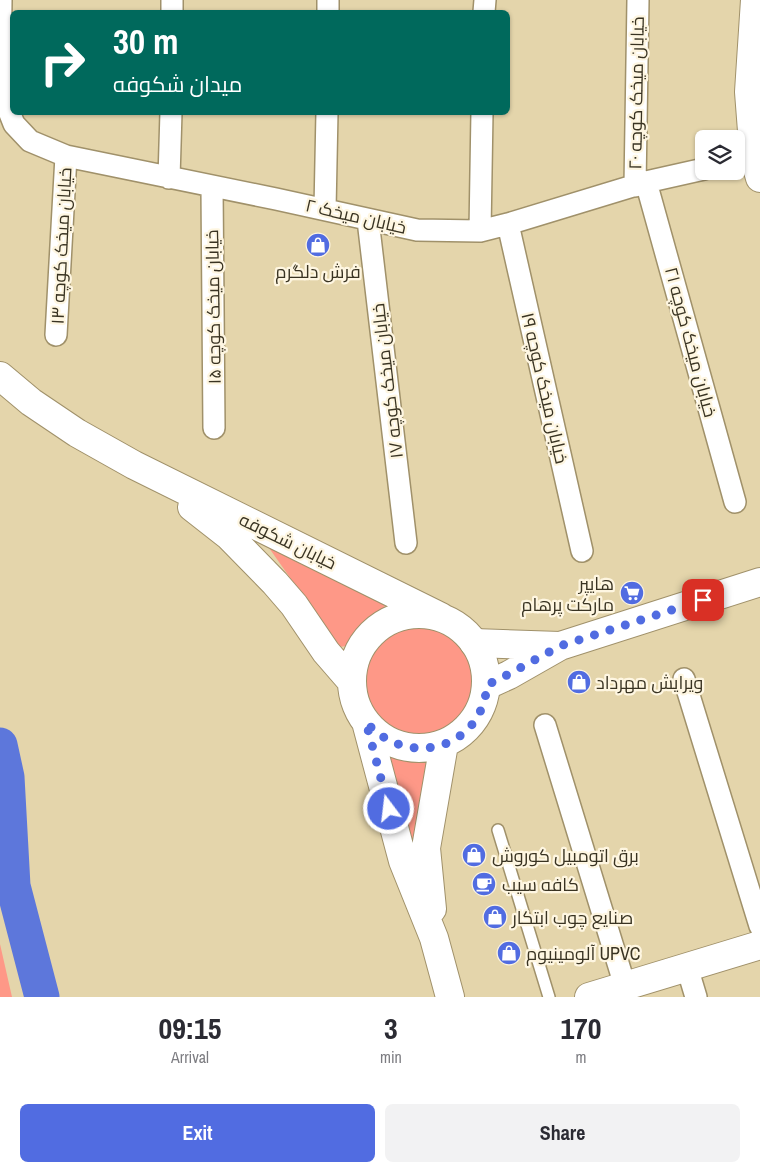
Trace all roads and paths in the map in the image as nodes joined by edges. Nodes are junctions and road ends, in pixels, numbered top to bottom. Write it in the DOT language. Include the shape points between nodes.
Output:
graph roads {
  1 [pos="1,0"];
  2 [pos="638,0"];
  3 [pos="755,0"];
  4 [pos="10,114"];
  5 [pos="10,115"];
  6 [pos="170,115"];
  7 [pos="327,115"];
  8 [pos="482,115"];
  9 [pos="66,156"];
  10 [pos="750,165"];
  11 [pos="695,171"];
  12 [pos="169,178"];
  13 [pos="641,184"];
  14 [pos="212,187"];
  15 [pos="325,209"];
  16 [pos="368,220"];
  17 [pos="508,224"];
  18 [pos="480,231"];
  19 [pos="56,335"];
  20 [pos="0,376"];
  21 [pos="214,428"];
  22 [pos="134,465"];
  23 [pos="735,502"];
  24 [pos="406,543"];
  25 [pos="582,551"];
  26 [pos="760,582"];
  27 [pos="441,618"];
  28 [pos="474,643"];
  29 [pos="560,646"];
  30 [pos="684,679"];
  31 [pos="352,682"];
  32 [pos="487,685"];
  33 [pos="366,722"];
  34 [pos="544,725"];
  35 [pos="444,744"];
  36 [pos="498,830"];
  37 [pos="760,926"];
  38 [pos="434,938"];
  39 [pos="760,945"];
  40 [pos="687,967"];
  41 [pos="605,993"];
  42 [pos="450,997"];
  43 [pos="549,997"];
  44 [pos="696,997"];
  1 -- 4 [label="street, خیابان میخک ۲" via="0,75"];
  2 -- 13 [label="street, خیابان میخک کوچه ۲۰"];
  3 -- 10 [label="main road" via="749,92"];
  5 -- 9 [label="street, خیابان میخک ۲" via="14,124 30,141"];
  6 -- 12 [label="street"];
  7 -- 15 [label="street"];
  8 -- 18 [label="street"];
  9 -- 12 [label="street, خیابان میخک ۲"];
  9 -- 19 [label="street, خیابان میخک کوچه ۱۳"];
  11 -- 13 [label="street, خیابان میخک ۲"];
  12 -- 14 [label="street, خیابان میخک ۲"];
  13 -- 17 [label="street, خیابان میخک ۲"];
  13 -- 23 [label="street, خیابان میخک کوچه ۲۱"];
  14 -- 15 [label="street, خیابان میخک ۲"];
  14 -- 21 [label="street, خیابان میخک کوچه ۱۵"];
  15 -- 16 [label="street, خیابان میخک ۲"];
  16 -- 18 [label="street, خیابان میخک ۲" via="417,230"];
  16 -- 24 [label="street, خیابان میخک کوچه ۱۷"];
  17 -- 18 [label="street, خیابان میخک ۲"];
  17 -- 25 [label="street, خیابان میخک کوچه ۱۹"];
  20 -- 22 [label="main road, خیابان شکوفه" via="69,428"];
  22 -- 27 [label="main road, خیابان شکوفه"];
  22 -- 31 [label="main road, خیابان شکوفه" via="229,536 294,605 326,652"];
  26 -- 29 [label="main road"];
  27 -- 28 [label="main road" via="459,626"];
  27 -- 31 [label="main road" via="409,614 378,628 359,650"];
  28 -- 29 [label="main road"];
  28 -- 32 [label="main road" via="483,659"];
  29 -- 32 [label="main road"];
  30 -- 37 [label="street"];
  31 -- 33 [label="main road" via="357,706"];
  32 -- 35 [label="main road" via="475,720 459,736"];
  33 -- 35 [label="main road" via="382,737 403,747 427,748"];
  33 -- 38 [label="main road" via="403,861"];
  34 -- 41 [label="street"];
  35 -- 38 [label="main road" via="426,848"];
  36 -- 43 [label="lane"];
  38 -- 42 [label="main road"];
  39 -- 40 [label="main road"];
  40 -- 41 [label="main road"];
  40 -- 44 [label="street"];
}
